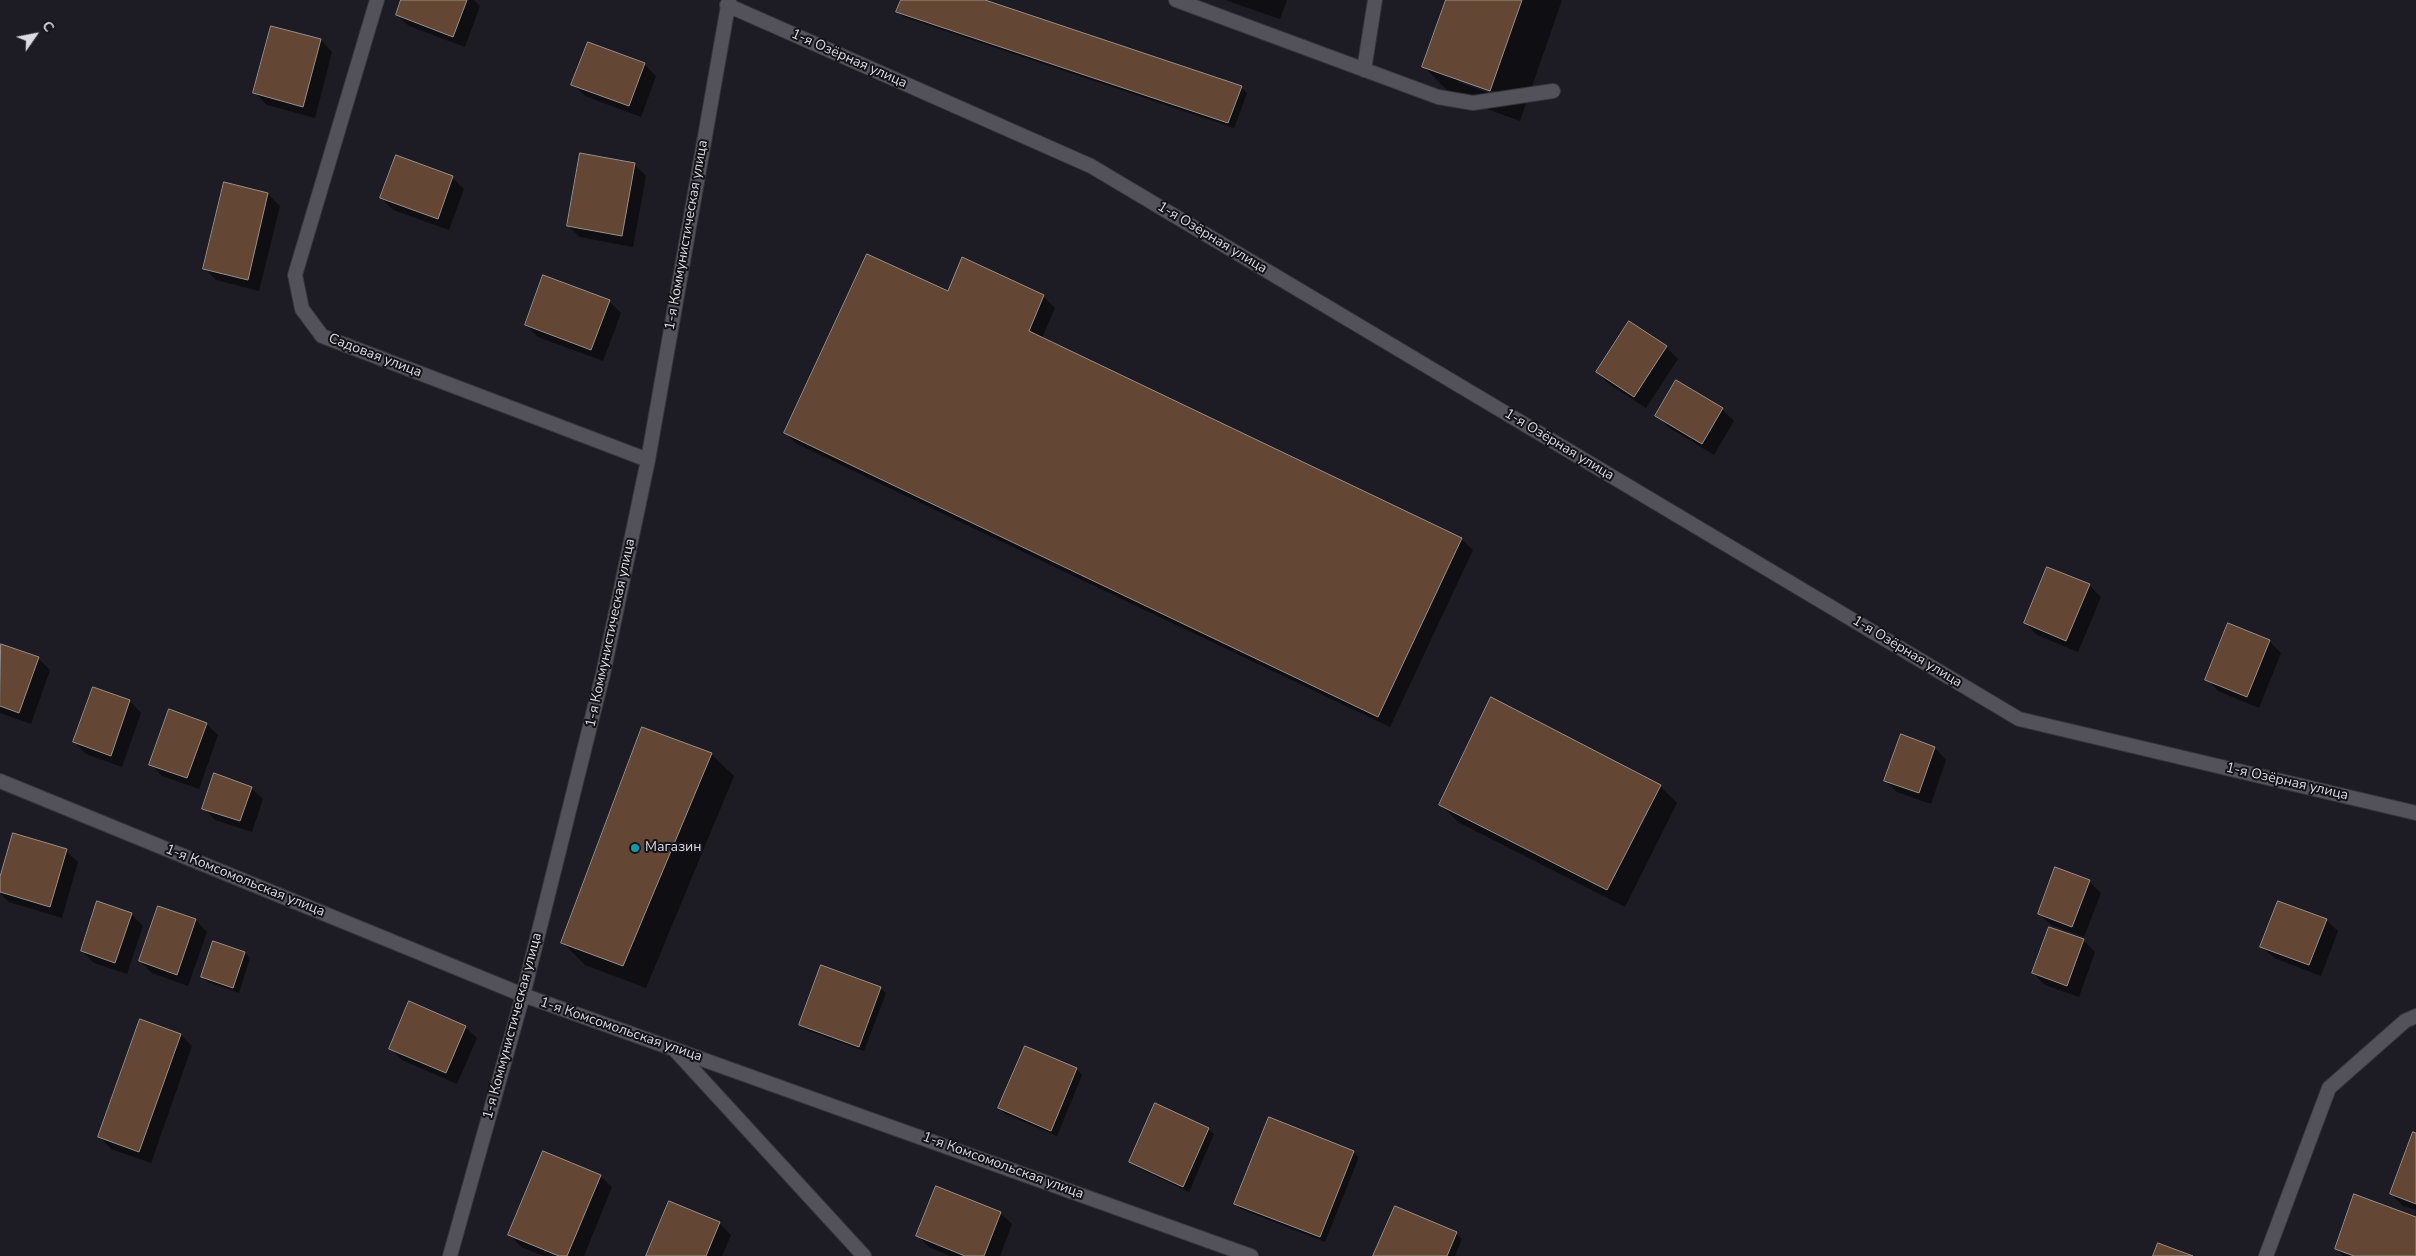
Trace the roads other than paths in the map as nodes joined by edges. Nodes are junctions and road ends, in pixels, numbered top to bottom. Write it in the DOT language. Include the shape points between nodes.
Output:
graph roads {
  1 [pos="377,0"];
  2 [pos="1176,0"];
  3 [pos="1375,0"];
  4 [pos="728,2"];
  5 [pos="1364,70"];
  6 [pos="1553,91"];
  7 [pos="648,460"];
  8 [pos="0,781"];
  9 [pos="2416,813"];
  10 [pos="523,995"];
  11 [pos="2416,1016"];
  12 [pos="672,1047"];
  13 [pos="450,1256"];
  14 [pos="864,1256"];
  15 [pos="1251,1256"];
  16 [pos="2266,1256"];
  1 -- 7 [label="street, Садовая улица" via="295,275 302,309 322,336"];
  2 -- 5 [label="street"];
  3 -- 5 [label="street"];
  4 -- 7 [label="street, 1-я Коммунистическая улица"];
  4 -- 9 [label="street, 1-я Озёрная улица" via="1091,166 2019,719"];
  5 -- 6 [label="street" via="1438,97 1473,103"];
  7 -- 10 [label="street, 1-я Коммунистическая улица" via="603,674"];
  8 -- 10 [label="street, 1-я Комсомольская улица"];
  10 -- 12 [label="street, 1-я Комсомольская улица"];
  10 -- 13 [label="street, 1-я Коммунистическая улица"];
  11 -- 16 [label="street" via="2329,1088"];
  12 -- 14 [label="street"];
  12 -- 15 [label="street, 1-я Комсомольская улица"];
}
